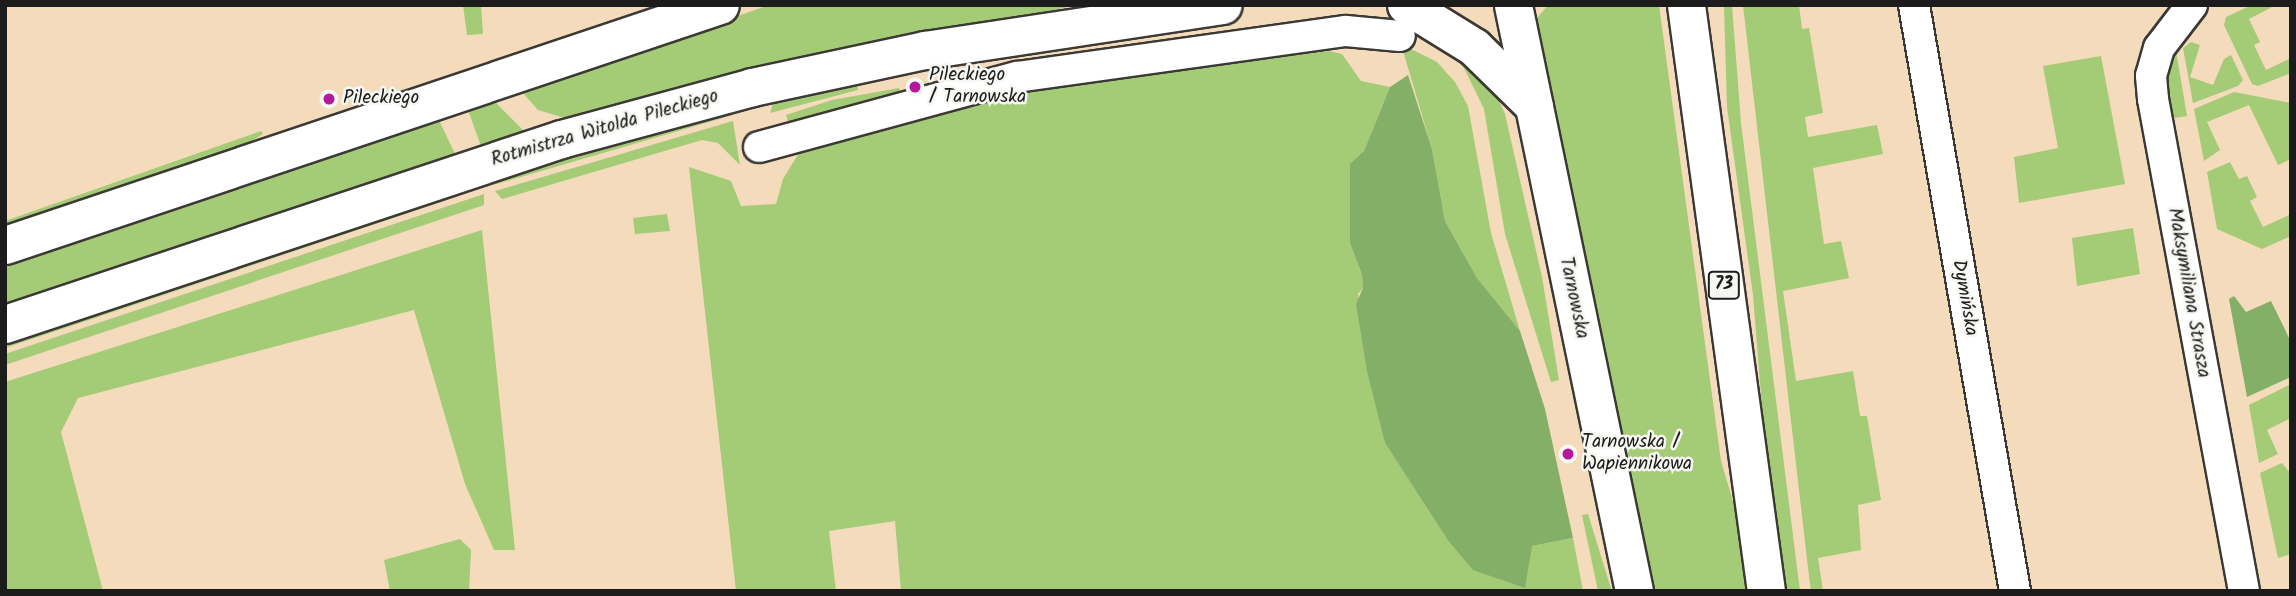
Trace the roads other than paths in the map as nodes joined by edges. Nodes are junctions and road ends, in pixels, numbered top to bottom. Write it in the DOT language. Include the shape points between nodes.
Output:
graph roads {
  1 [pos="720,5"];
  2 [pos="1223,5"];
  3 [pos="1513,5"];
  4 [pos="1704,5"];
  5 [pos="1914,5"];
  6 [pos="2192,5"];
  7 [pos="1688,23"];
  8 [pos="1390,34"];
  9 [pos="1534,106"];
  10 [pos="759,147"];
  11 [pos="5,245"];
  12 [pos="5,324"];
  13 [pos="1634,591"];
  14 [pos="1766,591"];
  15 [pos="2015,591"];
  16 [pos="2244,591"];
  1 -- 11 [label="main road"];
  2 -- 12 [label="main road, Rotmistrza Witolda Pileckiego" via="925,50 751,87 561,139"];
  3 -- 9 [label="main road, Tarnowska"];
  4 -- 7 [label="main road"];
  5 -- 15 [label="street, Dymińska"];
  6 -- 16 [label="street, Maksymiliana Strasza" via="2168,33 2154,61 2153,99"];
  7 -- 14 [label="main road, 73"];
  8 -- 9 [label="main road" via="1474,47"];
  8 -- 10 [label="street" via="1346,31 1009,78"];
  9 -- 13 [label="main road, Tarnowska"];
}
